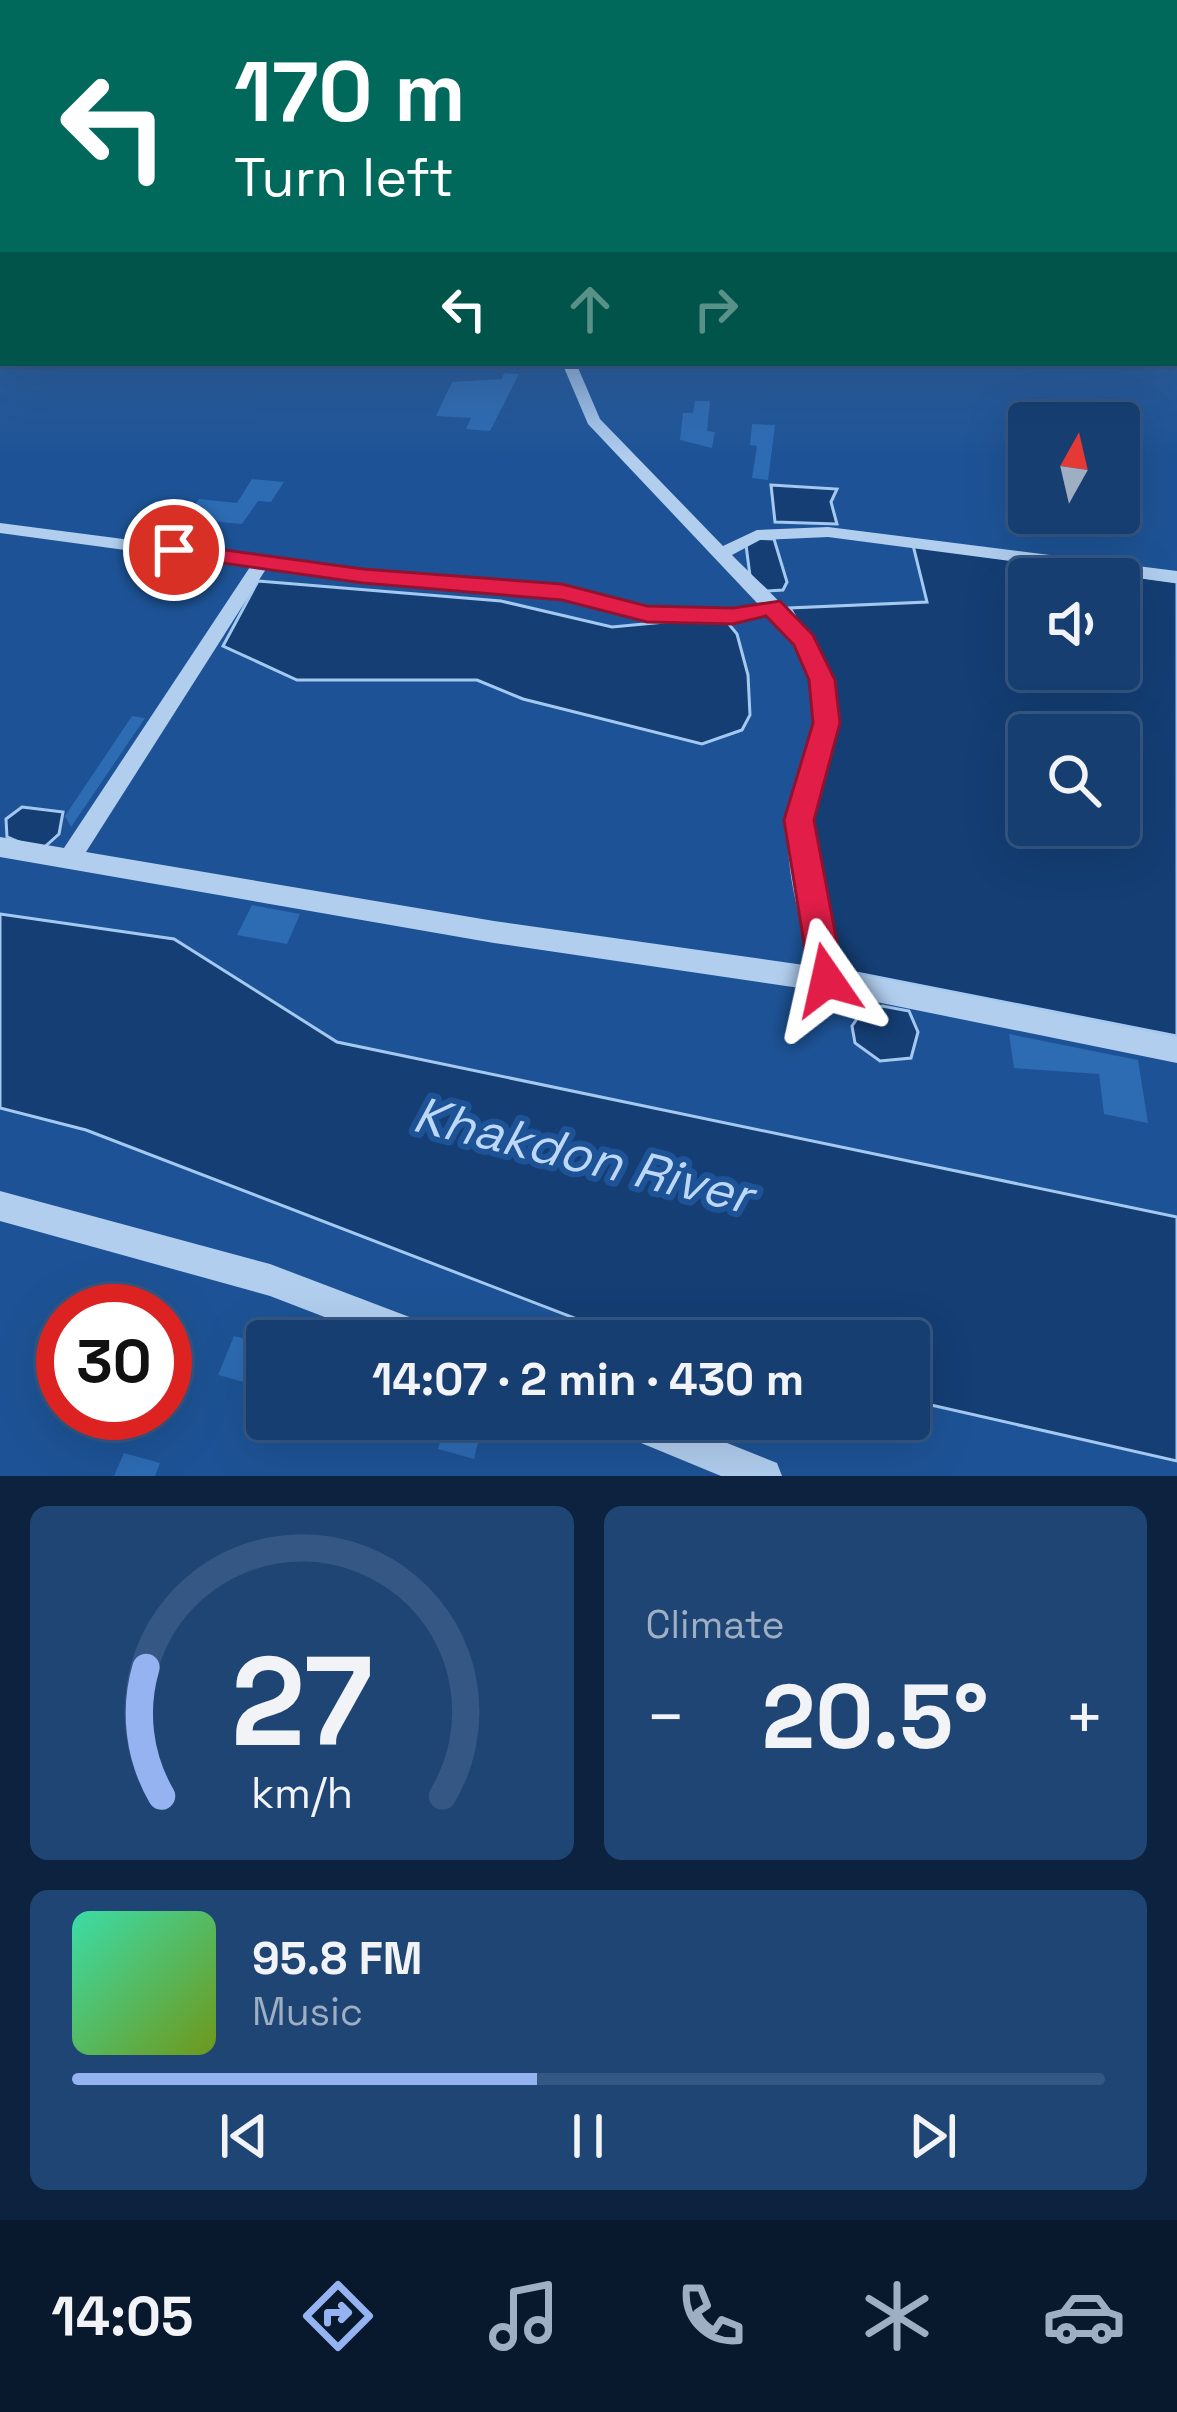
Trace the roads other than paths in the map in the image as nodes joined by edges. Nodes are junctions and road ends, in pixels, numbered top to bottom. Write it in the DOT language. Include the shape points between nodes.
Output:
graph roads {
  1 [pos="570,366"];
  2 [pos="0,528"];
  3 [pos="720,554"];
  4 [pos="262,561"];
  5 [pos="1177,577"];
  6 [pos="771,607"];
  7 [pos="0,847"];
  8 [pos="70,857"];
  9 [pos="827,980"];
  10 [pos="1177,1050"];
  11 [pos="0,1207"];
  12 [pos="374,1320"];
  13 [pos="676,1440"];
  14 [pos="764,1476"];
  1 -- 3 [label="street" via="592,421"];
  2 -- 4 [label="street"];
  3 -- 5 [label="street" via="757,536 828,532"];
  3 -- 6 [label="street"];
  4 -- 6 [label="street" via="562,592 647,614 733,616"];
  4 -- 8 [label="street"];
  6 -- 9 [label="street" via="804,641 822,680 827,723 799,820"];
  7 -- 8 [label="street"];
  8 -- 9 [label="street" via="494,932"];
  9 -- 10 [label="street"];
  11 -- 12 [label="street" via="270,1280"];
  13 -- 14 [label="street"];
}
